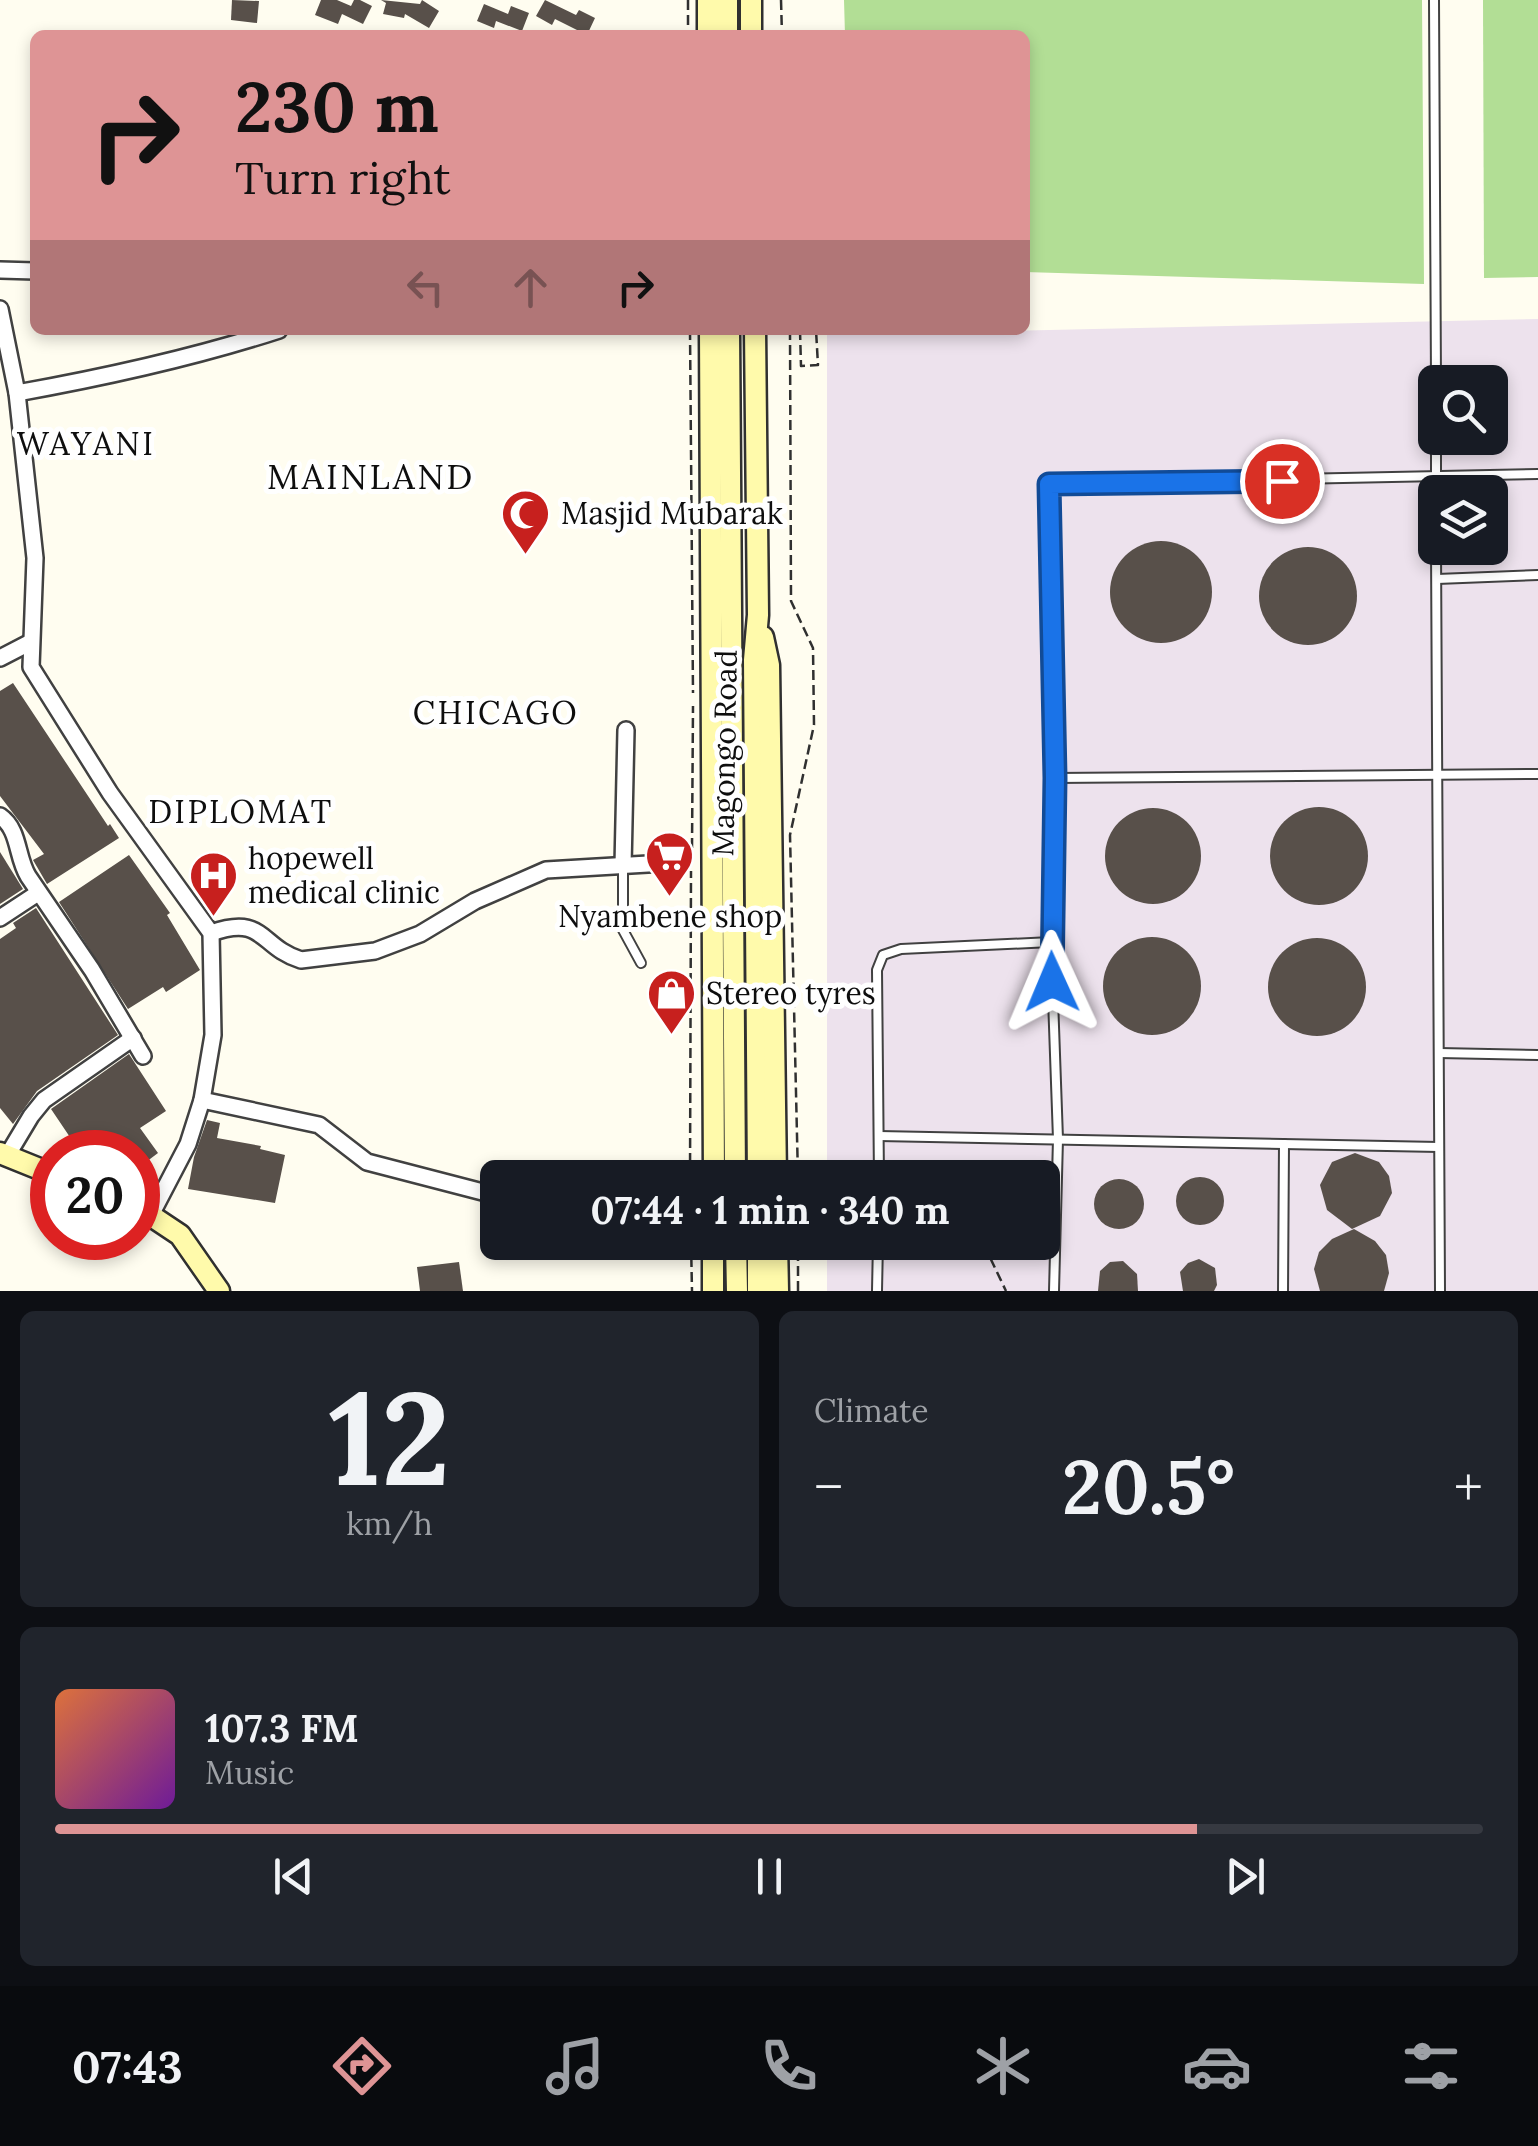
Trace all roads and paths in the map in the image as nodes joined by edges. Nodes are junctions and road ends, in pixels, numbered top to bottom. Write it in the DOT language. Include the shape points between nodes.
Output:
graph roads {
  1 [pos="688,0"];
  2 [pos="708,0"];
  3 [pos="727,0"];
  4 [pos="750,0"];
  5 [pos="781,0"];
  6 [pos="1434,0"];
  7 [pos="688,30"];
  8 [pos="708,30"];
  9 [pos="727,30"];
  10 [pos="751,30"];
  11 [pos="782,30"];
  12 [pos="0,270"];
  13 [pos="30,271"];
  14 [pos="0,309"];
  15 [pos="263,335"];
  16 [pos="690,335"];
  17 [pos="710,335"];
  18 [pos="728,335"];
  19 [pos="754,335"];
  20 [pos="790,335"];
  21 [pos="800,335"];
  22 [pos="816,335"];
  23 [pos="1436,365"];
  24 [pos="17,392"];
  25 [pos="1538,474"];
  26 [pos="1508,475"];
  27 [pos="1418,479"];
  28 [pos="1436,565"];
  29 [pos="1538,575"];
  30 [pos="1436,579"];
  31 [pos="758,615"];
  32 [pos="31,642"];
  33 [pos="0,658"];
  34 [pos="626,730"];
  35 [pos="1438,774"];
  36 [pos="1538,774"];
  37 [pos="1055,778"];
  38 [pos="0,816"];
  39 [pos="682,862"];
  40 [pos="622,866"];
  41 [pos="38,893"];
  42 [pos="0,918"];
  43 [pos="210,933"];
  44 [pos="1051,942"];
  45 [pos="641,963"];
  46 [pos="133,1038"];
  47 [pos="1439,1054"];
  48 [pos="1538,1055"];
  49 [pos="142,1056"];
  50 [pos="202,1100"];
  51 [pos="879,1136"];
  52 [pos="1058,1140"];
  53 [pos="1284,1144"];
  54 [pos="1440,1147"];
  55 [pos="4,1155"];
  56 [pos="690,1160"];
  57 [pos="714,1160"];
  58 [pos="735,1160"];
  59 [pos="758,1160"];
  60 [pos="776,1160"];
  61 [pos="798,1160"];
  62 [pos="878,1160"];
  63 [pos="30,1165"];
  64 [pos="160,1187"];
  65 [pos="480,1191"];
  66 [pos="160,1223"];
  67 [pos="691,1260"];
  68 [pos="713,1260"];
  69 [pos="736,1260"];
  70 [pos="758,1260"];
  71 [pos="777,1260"];
  72 [pos="798,1260"];
  73 [pos="878,1260"];
  74 [pos="991,1260"];
  75 [pos="219,1291"];
  76 [pos="692,1291"];
  77 [pos="713,1291"];
  78 [pos="737,1291"];
  79 [pos="758,1291"];
  80 [pos="778,1291"];
  81 [pos="798,1291"];
  82 [pos="877,1291"];
  83 [pos="1006,1291"];
  84 [pos="1054,1291"];
  85 [pos="1283,1291"];
  86 [pos="1440,1291"];
  1 -- 7 [label="path"];
  2 -- 8 [label="main road"];
  3 -- 9 [label="main road"];
  4 -- 10 [label="main road"];
  5 -- 11 [label="path"];
  6 -- 23 [label="lane"];
  12 -- 13 [label="street"];
  14 -- 24 [label="street"];
  15 -- 24 [label="street" via="128,372"];
  16 -- 56 [label="path"];
  17 -- 57 [label="main road"];
  18 -- 58 [label="main road"];
  19 -- 31 [label="main road, Magongo Road"];
  20 -- 61 [label="path" via="790,601 813,648 814,725 790,835"];
  21 -- 22 [label="path" via="801,366 818,365"];
  24 -- 32 [label="street" via="35,558"];
  25 -- 26 [label="lane"];
  27 -- 37 [label="lane" via="1049,484"];
  28 -- 30 [label="lane"];
  29 -- 30 [label="lane"];
  30 -- 35 [label="lane"];
  31 -- 59 [label="main road, Magongo Road"];
  31 -- 60 [label="main road" via="769,665"];
  32 -- 33 [label="street"];
  32 -- 43 [label="street" via="34,675"];
  34 -- 40 [label="street"];
  35 -- 36 [label="lane"];
  35 -- 37 [label="lane"];
  35 -- 47 [label="lane"];
  37 -- 44 [label="lane"];
  38 -- 41 [label="street" via="12,827 19,861"];
  39 -- 40 [label="street"];
  40 -- 43 [label="street" via="546,870 376,951 302,960 249,927"];
  40 -- 45 [label="lane" via="623,930"];
  41 -- 42 [label="street"];
  41 -- 46 [label="street"];
  43 -- 50 [label="street" via="213,1035"];
  44 -- 51 [label="lane" via="883,955 877,970"];
  44 -- 52 [label="lane"];
  46 -- 49 [label="street"];
  46 -- 55 [label="street" via="38,1107"];
  47 -- 48 [label="lane"];
  47 -- 54 [label="lane"];
  50 -- 64 [label="street" via="188,1144"];
  50 -- 65 [label="street" via="319,1125 367,1162"];
  51 -- 52 [label="lane"];
  51 -- 62 [label="lane"];
  52 -- 53 [label="lane"];
  52 -- 84 [label="lane"];
  53 -- 54 [label="lane"];
  53 -- 85 [label="lane"];
  54 -- 86 [label="lane"];
  55 -- 63 [label="main road"];
  66 -- 75 [label="main road" via="190,1246"];
  67 -- 76 [label="path"];
  68 -- 77 [label="main road"];
  69 -- 78 [label="main road"];
  70 -- 79 [label="main road"];
  71 -- 80 [label="main road"];
  72 -- 81 [label="path"];
  73 -- 82 [label="lane"];
  74 -- 83 [label="path"];
}
